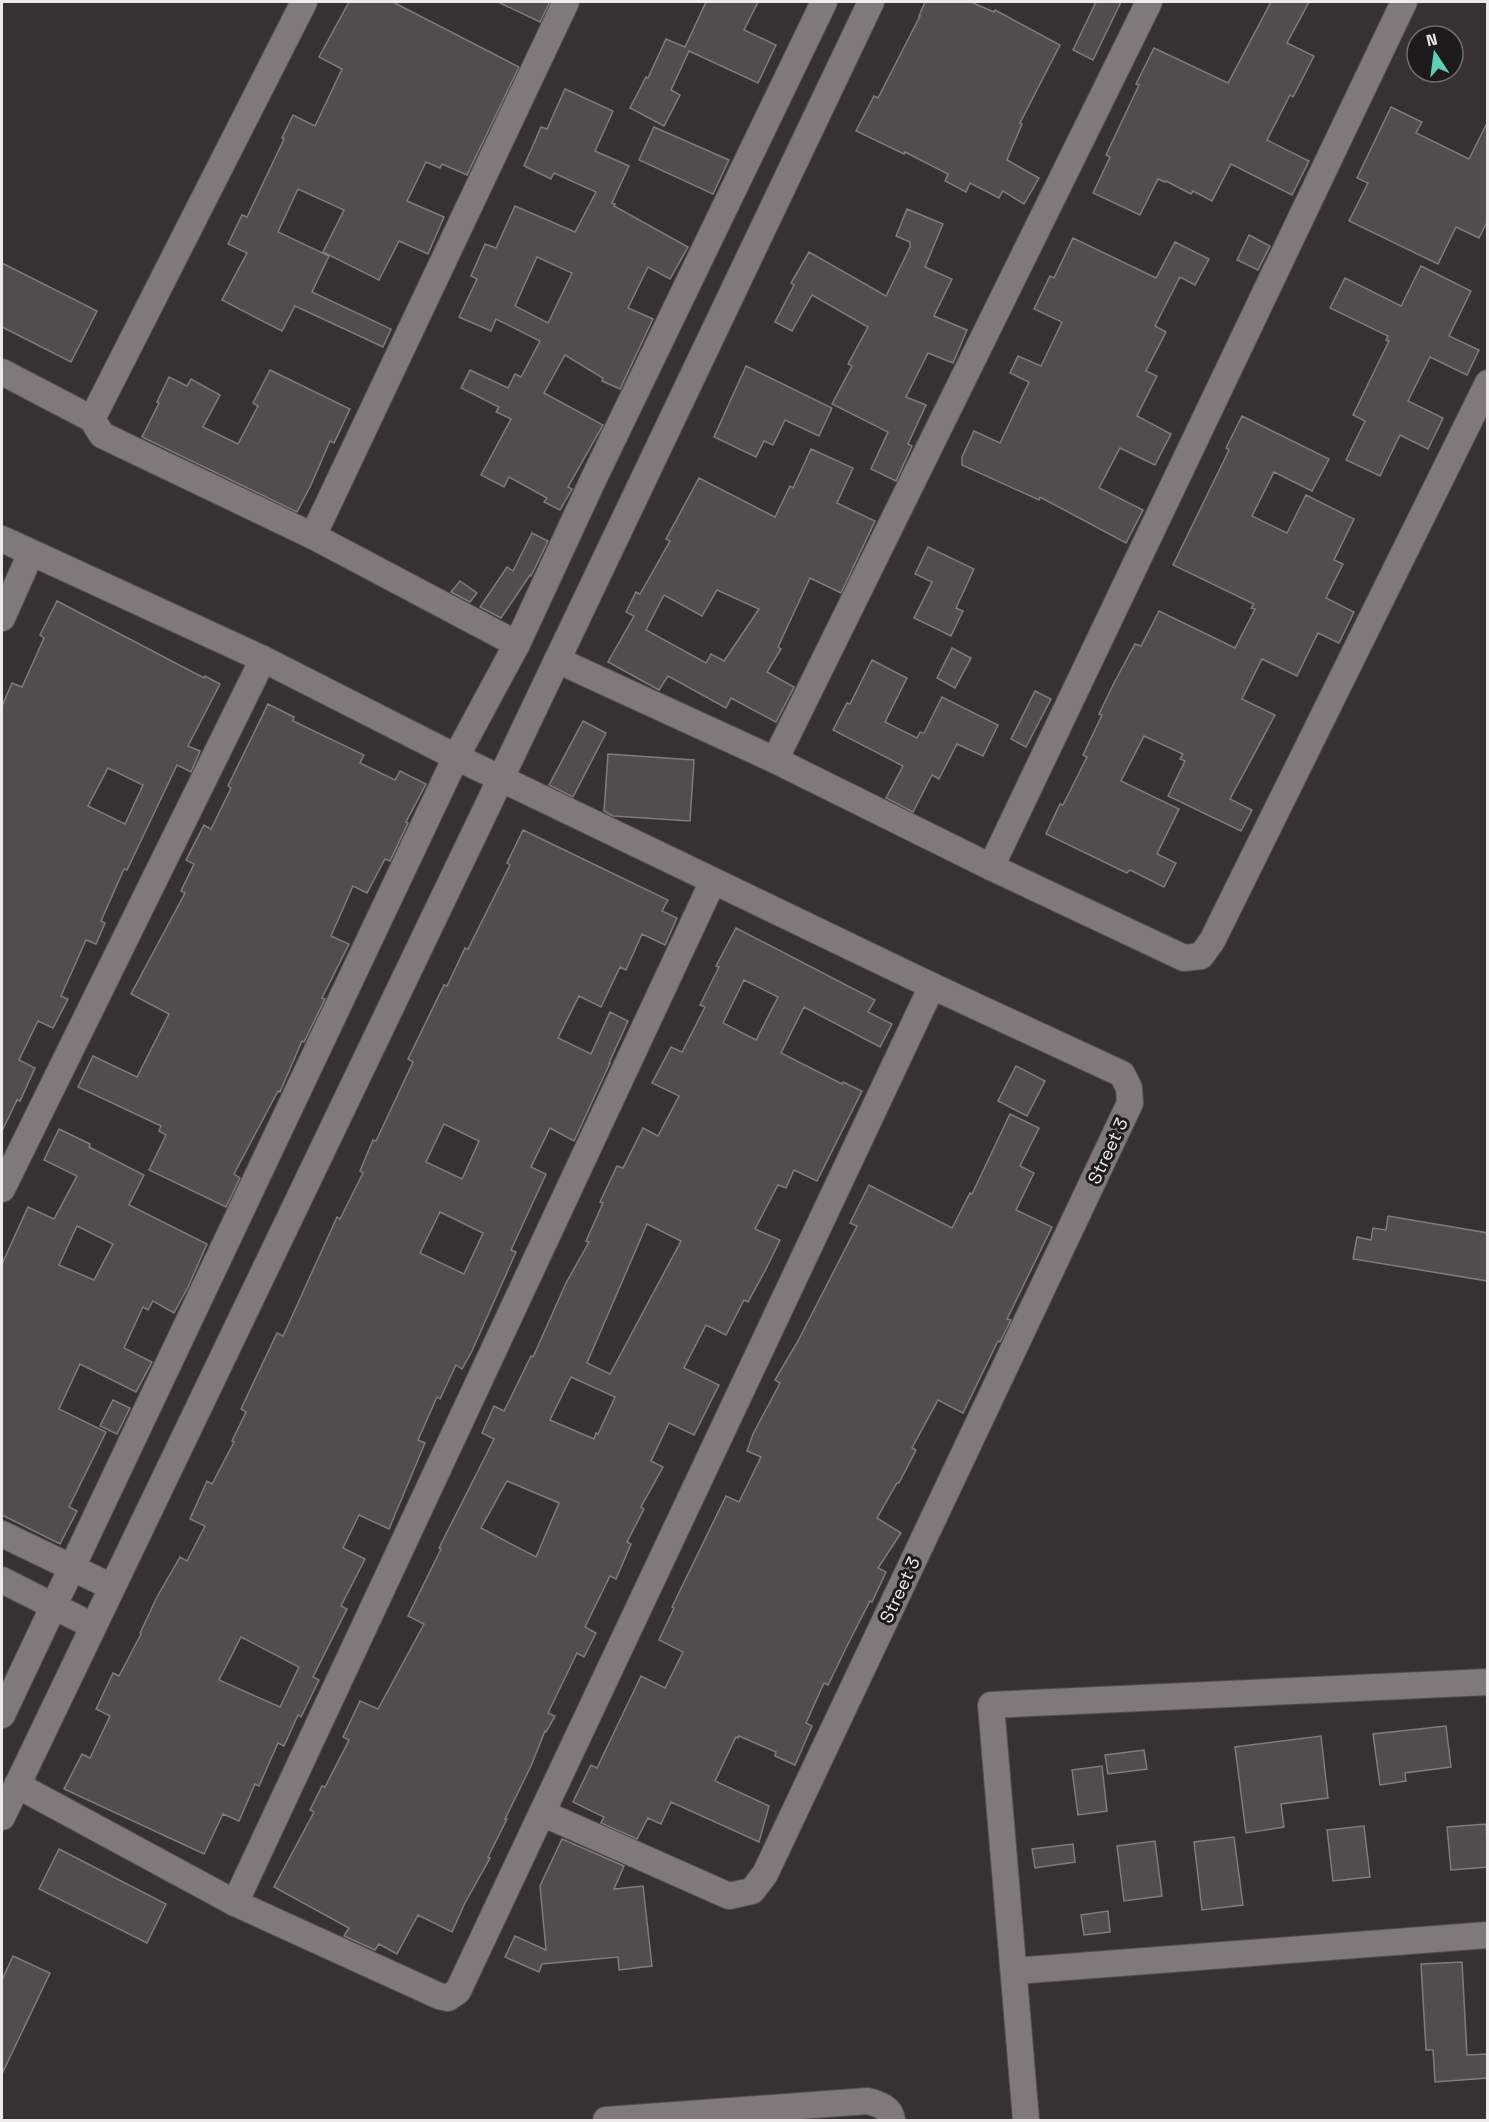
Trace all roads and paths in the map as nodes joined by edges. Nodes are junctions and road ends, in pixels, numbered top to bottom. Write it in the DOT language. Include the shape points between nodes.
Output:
graph roads {
  1 [pos="304,2"];
  2 [pos="566,2"];
  3 [pos="824,2"];
  4 [pos="871,2"];
  5 [pos="1149,2"];
  6 [pos="1404,2"];
  7 [pos="2,372"];
  8 [pos="1488,382"];
  9 [pos="92,419"];
  10 [pos="313,536"];
  11 [pos="2,539"];
  12 [pos="31,553"];
  13 [pos="2,618"];
  14 [pos="517,644"];
  15 [pos="263,659"];
  16 [pos="557,660"];
  17 [pos="456,757"];
  18 [pos="775,760"];
  19 [pos="501,778"];
  20 [pos="991,867"];
  21 [pos="713,881"];
  22 [pos="932,986"];
  23 [pos="2,1189"];
  24 [pos="2,1534"];
  25 [pos="71,1568"];
  26 [pos="2,1580"];
  27 [pos="112,1587"];
  28 [pos="54,1605"];
  29 [pos="93,1626"];
  30 [pos="1488,1682"];
  31 [pos="2,1715"];
  32 [pos="17,1785"];
  33 [pos="542,1813"];
  34 [pos="2,1817"];
  35 [pos="236,1903"];
  36 [pos="1488,1935"];
  37 [pos="1014,1971"];
  38 [pos="606,2121"];
  39 [pos="892,2121"];
  40 [pos="1026,2121"];
  1 -- 9 [label="street"];
  2 -- 10 [label="street"];
  3 -- 14 [label="street"];
  4 -- 16 [label="street"];
  5 -- 18 [label="street"];
  6 -- 20 [label="street"];
  7 -- 9 [label="street"];
  8 -- 20 [label="street" via="1212,941 1201,956 1184,958"];
  9 -- 10 [label="street" via="102,435"];
  10 -- 14 [label="street"];
  11 -- 12 [label="street"];
  12 -- 13 [label="street"];
  12 -- 15 [label="street"];
  14 -- 17 [label="street"];
  15 -- 17 [label="street"];
  15 -- 23 [label="street"];
  16 -- 18 [label="street"];
  16 -- 19 [label="street"];
  17 -- 19 [label="street"];
  17 -- 25 [label="street"];
  18 -- 20 [label="street"];
  19 -- 21 [label="street"];
  19 -- 27 [label="street"];
  21 -- 22 [label="street"];
  21 -- 35 [label="street"];
  22 -- 33 [label="street"];
  22 -- 33 [label="street" via="1122,1074 1129,1088 1130,1103 765,1874 752,1891 729,1896"];
  24 -- 25 [label="street"];
  25 -- 27 [label="street"];
  25 -- 28 [label="street"];
  26 -- 28 [label="street"];
  27 -- 29 [label="street"];
  28 -- 29 [label="street"];
  28 -- 31 [label="street"];
  29 -- 32 [label="street"];
  30 -- 37 [label="street" via="992,1705"];
  32 -- 34 [label="street"];
  32 -- 35 [label="street"];
  33 -- 35 [label="street" via="458,1991 448,1998"];
  36 -- 37 [label="street"];
  37 -- 40 [label="street"];
  38 -- 39 [label="street" via="868,2101 881,2104"];
}
